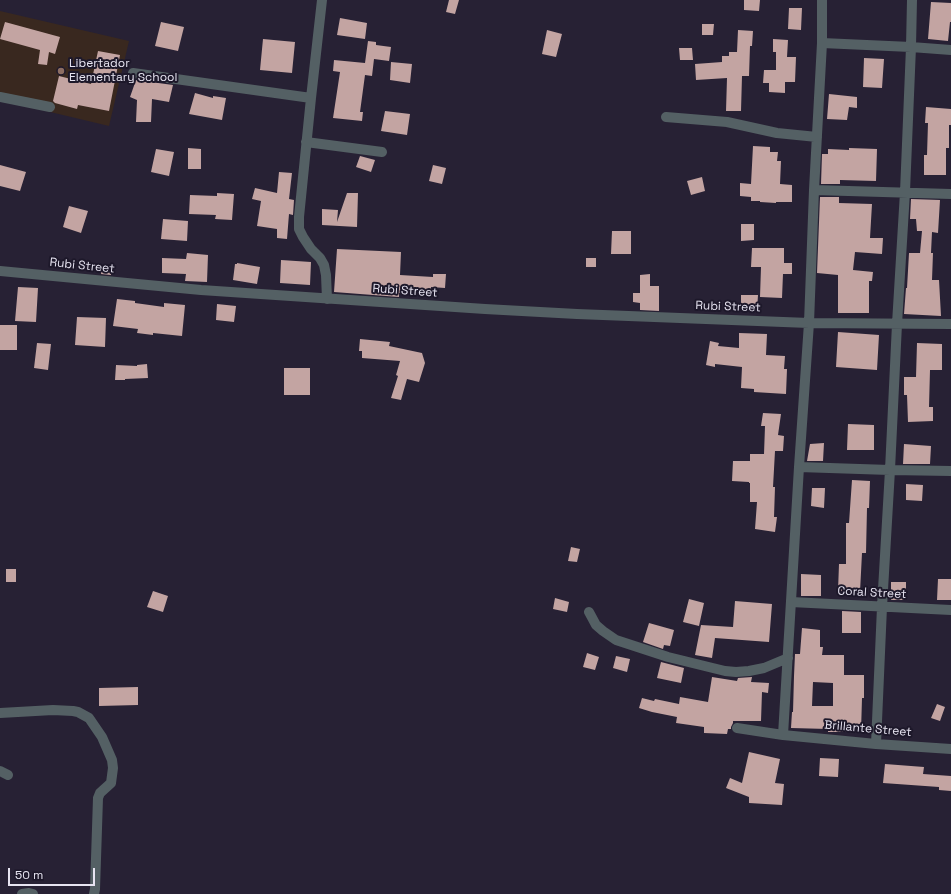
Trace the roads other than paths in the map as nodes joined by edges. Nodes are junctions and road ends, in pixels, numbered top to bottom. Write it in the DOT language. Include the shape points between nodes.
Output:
graph roads {
  1 [pos="322,0"];
  2 [pos="822,0"];
  3 [pos="912,0"];
  4 [pos="822,43"];
  5 [pos="911,47"];
  6 [pos="951,50"];
  7 [pos="133,73"];
  8 [pos="0,97"];
  9 [pos="311,98"];
  10 [pos="50,107"];
  11 [pos="666,117"];
  12 [pos="817,137"];
  13 [pos="306,142"];
  14 [pos="382,152"];
  15 [pos="814,190"];
  16 [pos="905,192"];
  17 [pos="951,194"];
  18 [pos="0,271"];
  19 [pos="327,299"];
  20 [pos="809,323"];
  21 [pos="897,324"];
  22 [pos="951,324"];
  23 [pos="799,467"];
  24 [pos="890,470"];
  25 [pos="951,472"];
  26 [pos="791,602"];
  27 [pos="882,607"];
  28 [pos="951,610"];
  29 [pos="589,612"];
  30 [pos="788,658"];
  31 [pos="0,713"];
  32 [pos="737,728"];
  33 [pos="783,735"];
  34 [pos="876,744"];
  35 [pos="951,749"];
  36 [pos="22,894"];
  37 [pos="33,894"];
  38 [pos="94,894"];
  1 -- 9 [label="street"];
  2 -- 4 [label="street"];
  3 -- 5 [label="street"];
  4 -- 5 [label="street"];
  4 -- 12 [label="street"];
  5 -- 6 [label="street"];
  5 -- 16 [label="street"];
  7 -- 9 [label="street"];
  8 -- 10 [label="street"];
  9 -- 13 [label="street"];
  11 -- 12 [label="street" via="726,122 777,133"];
  12 -- 15 [label="street"];
  13 -- 14 [label="street"];
  13 -- 19 [label="street" via="299,229 324,265"];
  15 -- 16 [label="street"];
  15 -- 20 [label="street"];
  16 -- 17 [label="street"];
  16 -- 21 [label="street"];
  18 -- 19 [label="street, Rubi Street"];
  19 -- 20 [label="street, Rubi Street" via="577,314"];
  20 -- 21 [label="street, Rubi Street"];
  20 -- 23 [label="street"];
  21 -- 22 [label="street, Rubi Street"];
  21 -- 24 [label="street"];
  23 -- 24 [label="street"];
  23 -- 26 [label="street"];
  24 -- 25 [label="street"];
  24 -- 27 [label="street"];
  26 -- 27 [label="street, Coral Street"];
  26 -- 30 [label="street"];
  27 -- 28 [label="street, Coral Street"];
  27 -- 34 [label="street"];
  29 -- 30 [label="street" via="596,625 616,640 668,657 725,671 764,668"];
  30 -- 33 [label="street"];
  31 -- 38 [label="street" via="73,711 88,718 102,737 113,768 111,783 98,798"];
  32 -- 33 [label="street, Brillante Street"];
  33 -- 34 [label="street, Brillante Street"];
  34 -- 35 [label="street, Brillante Street"];
  36 -- 37 [label="street"];
}
